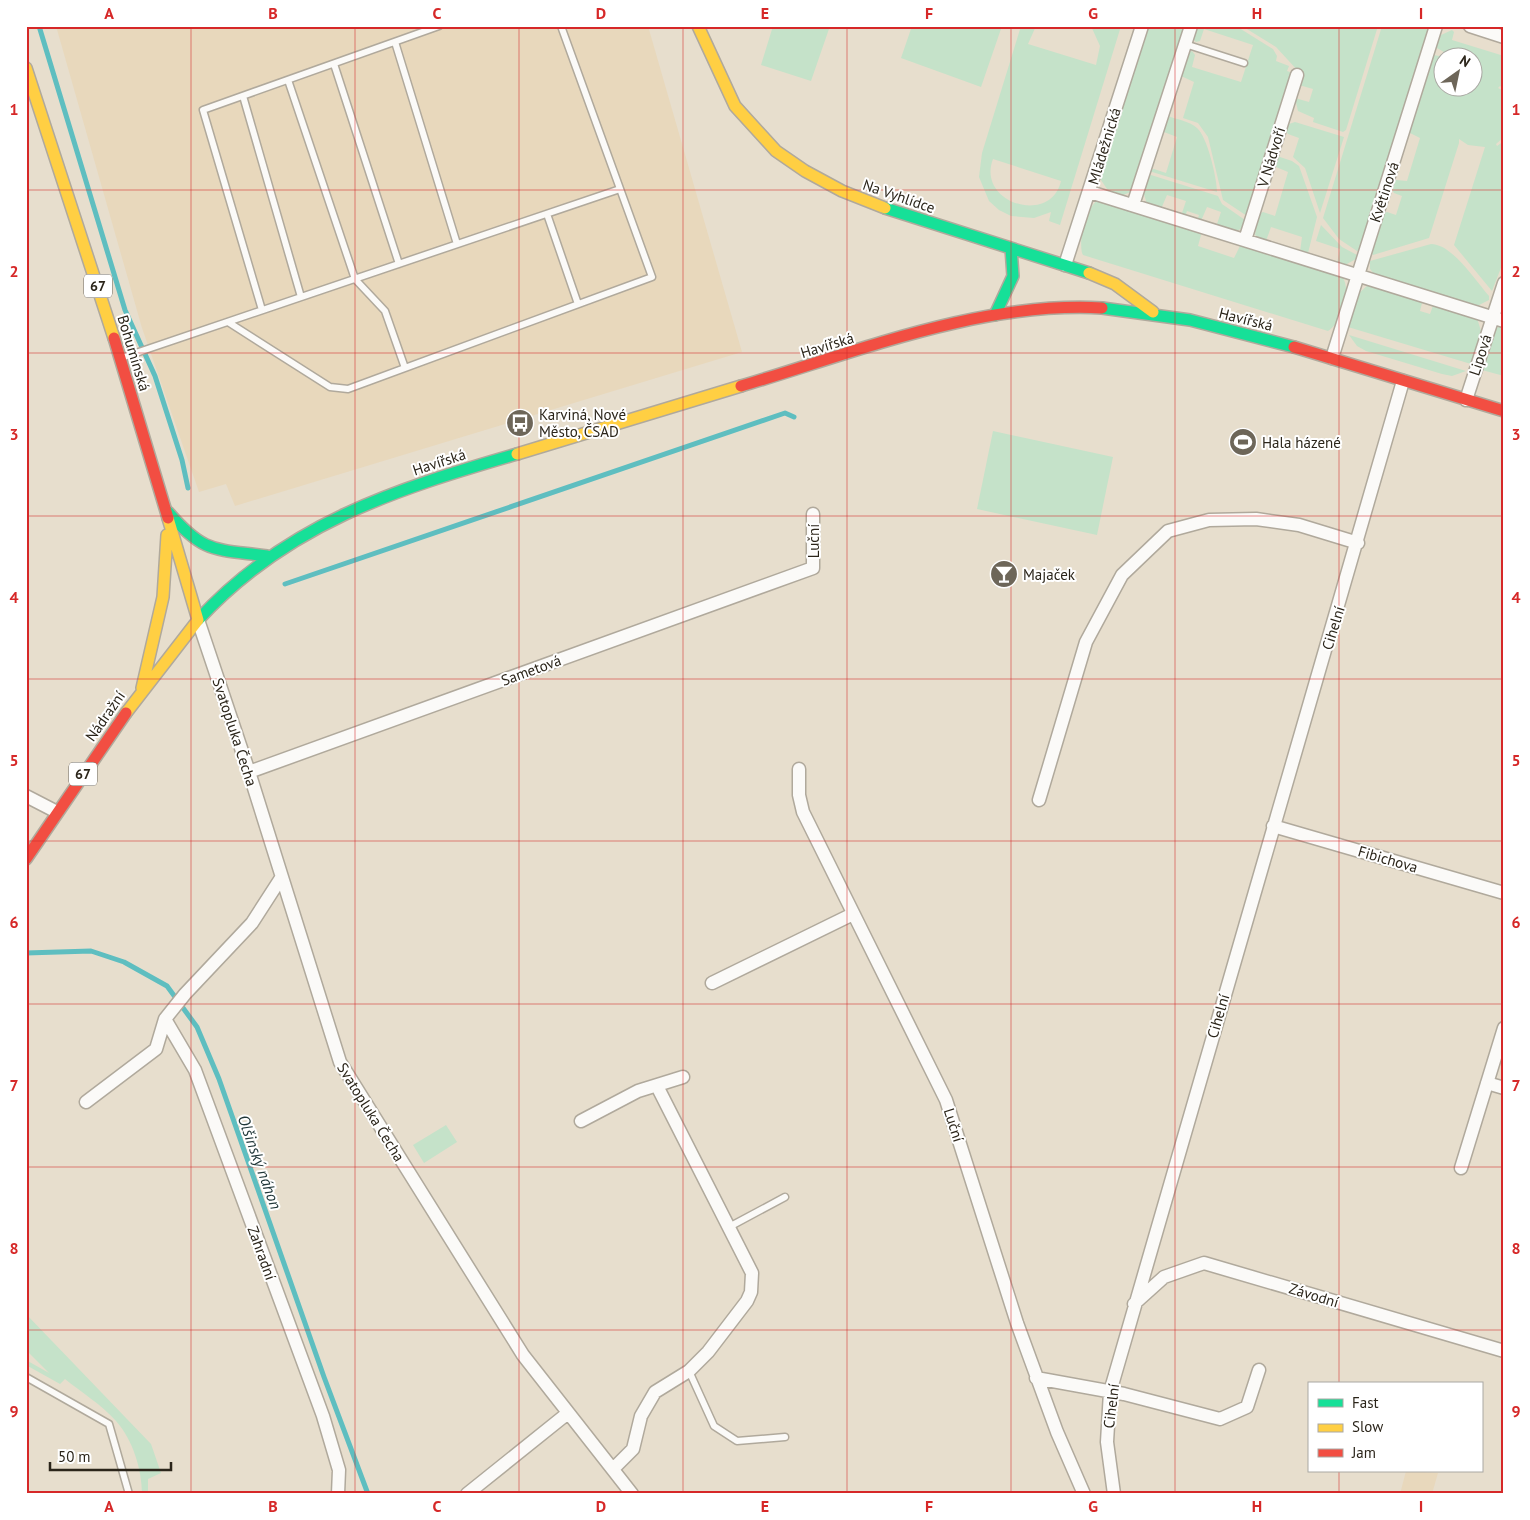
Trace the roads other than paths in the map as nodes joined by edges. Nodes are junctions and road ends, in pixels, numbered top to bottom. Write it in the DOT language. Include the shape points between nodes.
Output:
graph roads {
  1 [pos="439,26"];
  2 [pos="561,26"];
  3 [pos="698,26"];
  4 [pos="1142,26"];
  5 [pos="1191,26"];
  6 [pos="1436,26"];
  7 [pos="1470,26"];
  8 [pos="1504,37"];
  9 [pos="395,42"];
  10 [pos="1185,44"];
  11 [pos="1244,63"];
  12 [pos="334,64"];
  13 [pos="26,68"];
  14 [pos="1297,75"];
  15 [pos="288,80"];
  16 [pos="243,96"];
  17 [pos="620,189"];
  18 [pos="1090,192"];
  19 [pos="1133,205"];
  20 [pos="547,214"];
  21 [pos="1245,240"];
  22 [pos="457,244"];
  23 [pos="1012,248"];
  24 [pos="399,264"];
  25 [pos="1065,265"];
  26 [pos="1358,275"];
  27 [pos="355,279"];
  28 [pos="1504,283"];
  29 [pos="301,297"];
  30 [pos="578,304"];
  31 [pos="262,310"];
  32 [pos="1153,312"];
  33 [pos="995,315"];
  34 [pos="1498,319"];
  35 [pos="228,322"];
  36 [pos="1332,358"];
  37 [pos="121,359"];
  38 [pos="405,368"];
  39 [pos="1403,381"];
  40 [pos="1466,400"];
  41 [pos="1504,412"];
  42 [pos="163,506"];
  43 [pos="813,514"];
  44 [pos="168,523"];
  45 [pos="1358,542"];
  46 [pos="267,556"];
  47 [pos="813,568"];
  48 [pos="198,620"];
  49 [pos="142,690"];
  50 [pos="799,769"];
  51 [pos="249,772"];
  52 [pos="26,796"];
  53 [pos="1039,800"];
  54 [pos="57,812"];
  55 [pos="1273,826"];
  56 [pos="26,859"];
  57 [pos="281,878"];
  58 [pos="1504,893"];
  59 [pos="853,914"];
  60 [pos="712,984"];
  61 [pos="165,1018"];
  62 [pos="1504,1028"];
  63 [pos="683,1077"];
  64 [pos="1487,1083"];
  65 [pos="656,1086"];
  66 [pos="1504,1088"];
  67 [pos="86,1102"];
  68 [pos="581,1121"];
  69 [pos="1461,1168"];
  70 [pos="784,1197"];
  71 [pos="729,1227"];
  72 [pos="1134,1304"];
  73 [pos="1504,1351"];
  74 [pos="1259,1370"];
  75 [pos="689,1371"];
  76 [pos="26,1377"];
  77 [pos="1036,1378"];
  78 [pos="1110,1392"];
  79 [pos="568,1413"];
  80 [pos="785,1436"];
  81 [pos="613,1469"];
  82 [pos="129,1494"];
  83 [pos="338,1494"];
  84 [pos="467,1494"];
  85 [pos="632,1494"];
  86 [pos="1084,1494"];
  87 [pos="1114,1494"];
  1 -- 9 [label="lane"];
  2 -- 17 [label="lane"];
  3 -- 23 [label="street, Na Vyhlídce" via="735,106 776,151 842,191 884,208"];
  4 -- 18 [label="street, Mládežnická"];
  5 -- 10 [label="street"];
  6 -- 26 [label="street, Květinová"];
  7 -- 8 [label="street"];
  9 -- 12 [label="lane"];
  9 -- 22 [label="lane"];
  10 -- 11 [label="lane"];
  10 -- 19 [label="street"];
  12 -- 15 [label="lane"];
  12 -- 24 [label="lane"];
  13 -- 37 [label="street, Bohumínská / 67"];
  14 -- 21 [label="street, V Nádvoří"];
  15 -- 16 [label="lane"];
  15 -- 27 [label="lane"];
  16 -- 29 [label="lane"];
  16 -- 31 [label="lane" via="203,110"];
  17 -- 20 [label="lane"];
  17 -- 30 [label="lane" via="652,277"];
  18 -- 19 [label="street"];
  18 -- 25 [label="street, Mládežnická"];
  19 -- 21 [label="street"];
  20 -- 22 [label="lane"];
  20 -- 30 [label="lane"];
  21 -- 26 [label="street"];
  22 -- 24 [label="lane"];
  23 -- 25 [label="street, Na Vyhlídce"];
  23 -- 33 [label="street" via="1014,276"];
  24 -- 27 [label="lane"];
  25 -- 32 [label="street, Na Vyhlídce" via="1115,284"];
  26 -- 34 [label="street"];
  26 -- 36 [label="street, Květinová"];
  27 -- 29 [label="lane"];
  27 -- 38 [label="lane" via="385,310"];
  28 -- 34 [label="street, Lipová"];
  29 -- 31 [label="lane"];
  30 -- 38 [label="lane"];
  31 -- 35 [label="lane"];
  32 -- 33 [label="street, Havířská" via="1085,307"];
  32 -- 36 [label="street, Havířská" via="1218,326"];
  33 -- 46 [label="street, Havířská" via="891,340 434,478 374,500"];
  34 -- 40 [label="street, Lipová"];
  35 -- 37 [label="lane"];
  35 -- 38 [label="lane" via="330,387 348,389"];
  36 -- 39 [label="street, Havířská"];
  37 -- 42 [label="street, Bohumínská / 67"];
  39 -- 40 [label="street, Havířská"];
  39 -- 45 [label="street, Cihelní"];
  40 -- 41 [label="street, Havířská"];
  42 -- 44 [label="street, Bohumínská / 67"];
  42 -- 46 [label="street" via="182,530 204,547"];
  43 -- 47 [label="street, Luční"];
  44 -- 48 [label="street, Bohumínská / 67"];
  44 -- 49 [label="street" via="163,594 147,654"];
  45 -- 53 [label="street" via="1299,525 1256,519 1209,520 1168,532 1122,575 1086,642"];
  45 -- 55 [label="street, Cihelní"];
  46 -- 48 [label="street, Havířská" via="228,587"];
  47 -- 51 [label="street, Sametová"];
  48 -- 49 [label="street, Nádražní / 67"];
  48 -- 51 [label="street, Svatopluka Čecha"];
  49 -- 54 [label="street, Nádražní / 67"];
  50 -- 59 [label="street, Luční" via="803,812"];
  51 -- 57 [label="street, Svatopluka Čecha"];
  52 -- 54 [label="street"];
  54 -- 56 [label="street, Nádražní / 67"];
  55 -- 58 [label="street, Fibichova"];
  55 -- 72 [label="street, Cihelní"];
  57 -- 61 [label="street" via="252,923"];
  57 -- 79 [label="street, Svatopluka Čecha" via="340,1062 523,1355"];
  59 -- 60 [label="street"];
  59 -- 77 [label="street, Luční" via="946,1100"];
  61 -- 67 [label="street" via="156,1049"];
  61 -- 83 [label="street, Zahradní" via="195,1070 323,1416 338,1470"];
  62 -- 64 [label="street"];
  63 -- 65 [label="street"];
  64 -- 66 [label="street"];
  64 -- 69 [label="street"];
  65 -- 68 [label="street" via="638,1091"];
  65 -- 71 [label="street"];
  70 -- 71 [label="lane"];
  71 -- 75 [label="street" via="752,1273 751,1292 708,1352"];
  72 -- 73 [label="street, Závodní" via="1164,1277 1204,1262"];
  72 -- 78 [label="street, Cihelní"];
  74 -- 78 [label="street" via="1247,1407 1220,1419"];
  75 -- 80 [label="lane" via="714,1426 737,1441"];
  75 -- 81 [label="street" via="656,1392 641,1416 633,1449"];
  76 -- 82 [label="lane" via="109,1424"];
  77 -- 78 [label="street"];
  77 -- 86 [label="street, Luční"];
  78 -- 87 [label="street, Cihelní" via="1107,1442"];
  79 -- 81 [label="street, Svatopluka Čecha"];
  79 -- 84 [label="street"];
  81 -- 85 [label="street, Svatopluka Čecha"];
}
